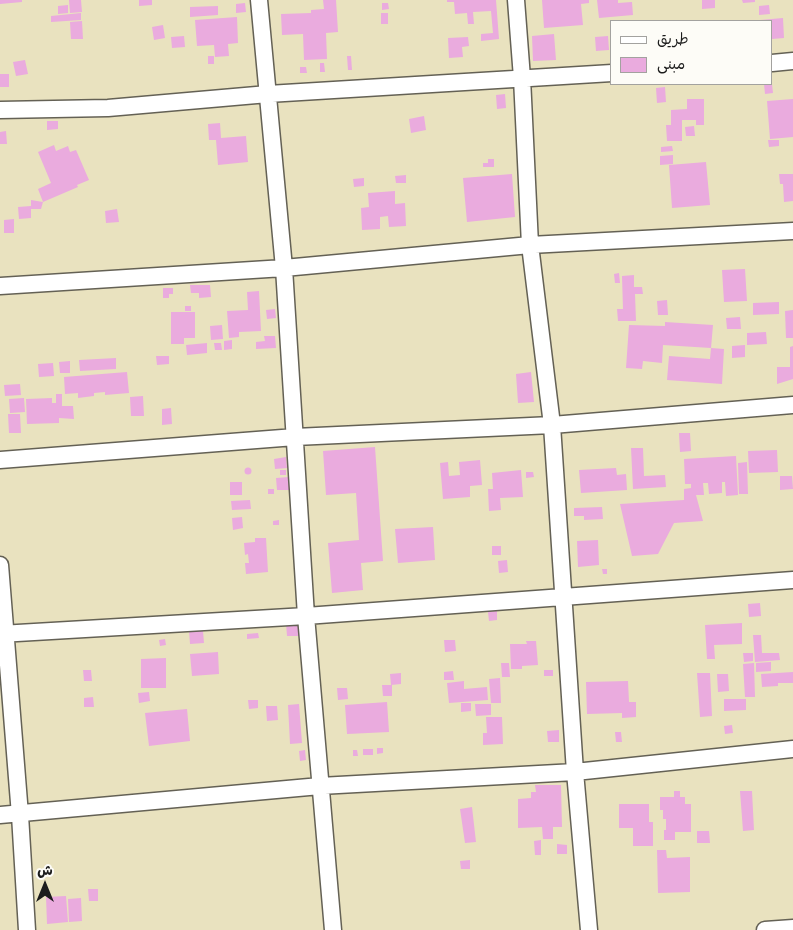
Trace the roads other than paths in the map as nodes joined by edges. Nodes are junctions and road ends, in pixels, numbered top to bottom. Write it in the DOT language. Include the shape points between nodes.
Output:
graph roads {
  1 [pos="259,0"];
  2 [pos="516,0"];
  3 [pos="793,62"];
  4 [pos="773,63"];
  5 [pos="610,73"];
  6 [pos="522,78"];
  7 [pos="268,94"];
  8 [pos="0,110"];
  9 [pos="793,231"];
  10 [pos="530,246"];
  11 [pos="284,268"];
  12 [pos="0,286"];
  13 [pos="793,405"];
  14 [pos="552,425"];
  15 [pos="295,437"];
  16 [pos="0,460"];
  17 [pos="0,565"];
  18 [pos="793,580"];
  19 [pos="563,597"];
  20 [pos="306,616"];
  21 [pos="3,634"];
  22 [pos="793,749"];
  23 [pos="575,772"];
  24 [pos="320,786"];
  25 [pos="20,814"];
  26 [pos="0,815"];
  27 [pos="793,928"];
  28 [pos="27,930"];
  29 [pos="333,930"];
  30 [pos="589,930"];
  31 [pos="765,930"];
  1 -- 7 [label="street"];
  2 -- 6 [label="street"];
  3 -- 4 [label="street"];
  5 -- 6 [label="street"];
  6 -- 7 [label="street"];
  6 -- 10 [label="street"];
  7 -- 8 [label="street" via="108,108"];
  7 -- 11 [label="street"];
  9 -- 10 [label="street"];
  10 -- 11 [label="street"];
  10 -- 14 [label="street"];
  11 -- 12 [label="street"];
  11 -- 15 [label="street"];
  13 -- 14 [label="street"];
  14 -- 15 [label="street"];
  14 -- 19 [label="street"];
  15 -- 16 [label="street"];
  15 -- 20 [label="street"];
  17 -- 21 [label="street"];
  18 -- 19 [label="street"];
  19 -- 20 [label="street"];
  19 -- 23 [label="street"];
  20 -- 21 [label="street"];
  20 -- 24 [label="street"];
  21 -- 25 [label="street"];
  22 -- 23 [label="street"];
  23 -- 24 [label="street"];
  23 -- 30 [label="street"];
  24 -- 25 [label="street"];
  24 -- 29 [label="street"];
  25 -- 26 [label="street"];
  25 -- 28 [label="street"];
  27 -- 31 [label="street"];
}
